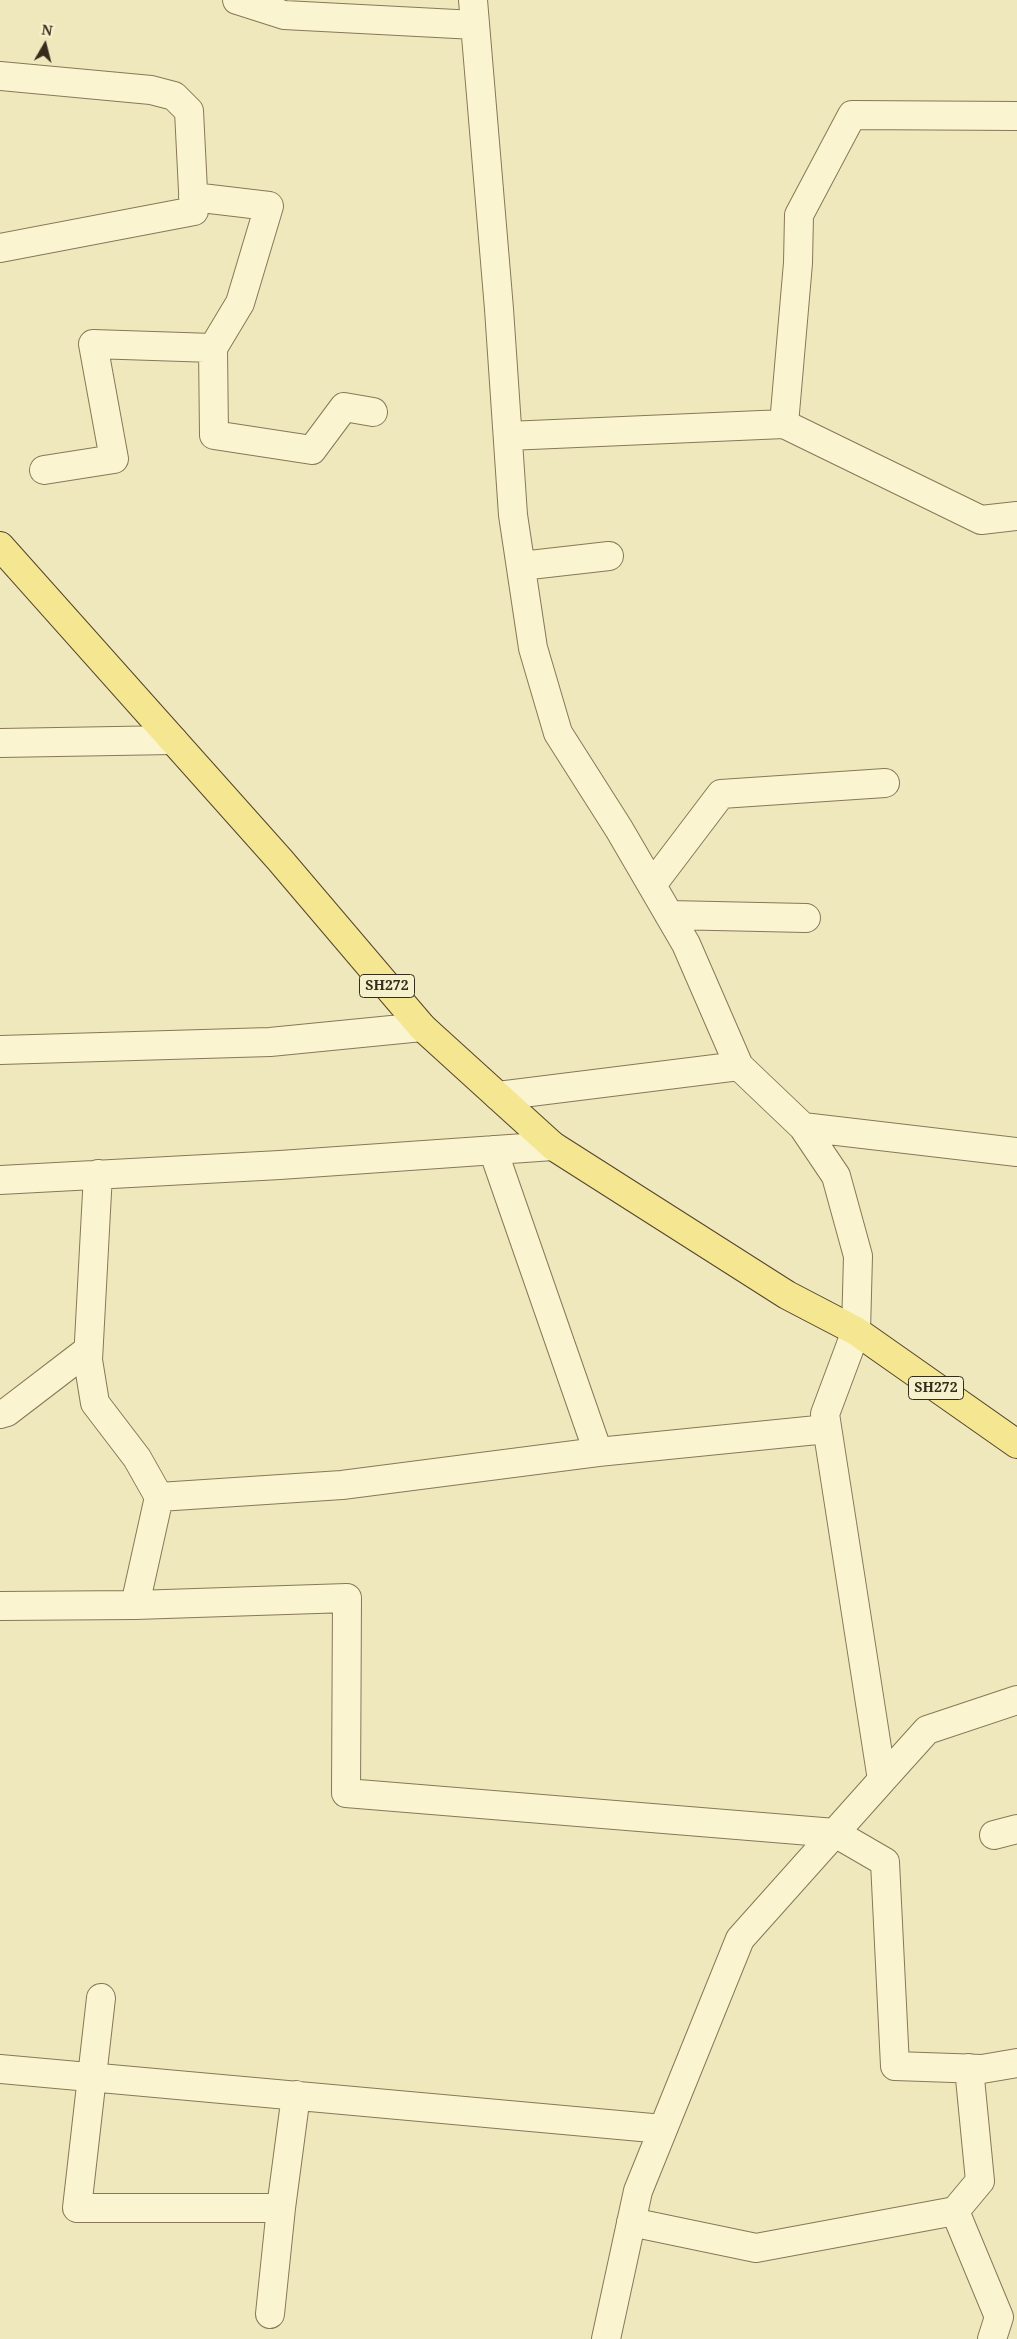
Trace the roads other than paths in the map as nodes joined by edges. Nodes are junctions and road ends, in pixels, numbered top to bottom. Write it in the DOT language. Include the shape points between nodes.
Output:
graph roads {
  1 [pos="237,0"];
  2 [pos="474,13"];
  3 [pos="0,76"];
  4 [pos="1017,116"];
  5 [pos="193,197"];
  6 [pos="0,248"];
  7 [pos="213,348"];
  8 [pos="373,412"];
  9 [pos="784,424"];
  10 [pos="508,436"];
  11 [pos="44,470"];
  12 [pos="1017,516"];
  13 [pos="0,546"];
  14 [pos="609,556"];
  15 [pos="521,566"];
  16 [pos="173,740"];
  17 [pos="0,743"];
  18 [pos="885,783"];
  19 [pos="652,885"];
  20 [pos="669,915"];
  21 [pos="806,918"];
  22 [pos="422,1027"];
  23 [pos="0,1050"];
  24 [pos="739,1066"];
  25 [pos="498,1096"];
  26 [pos="803,1127"];
  27 [pos="553,1146"];
  28 [pos="493,1150"];
  29 [pos="1017,1152"];
  30 [pos="98,1174"];
  31 [pos="0,1180"];
  32 [pos="856,1331"];
  33 [pos="88,1350"];
  34 [pos="0,1414"];
  35 [pos="827,1429"];
  36 [pos="1017,1444"];
  37 [pos="598,1452"];
  38 [pos="159,1497"];
  39 [pos="135,1605"];
  40 [pos="0,1606"];
  41 [pos="1017,1700"];
  42 [pos="882,1780"];
  43 [pos="835,1833"];
  44 [pos="101,1998"];
  45 [pos="1017,2063"];
  46 [pos="969,2068"];
  47 [pos="0,2069"];
  48 [pos="93,2076"];
  49 [pos="296,2095"];
  50 [pos="663,2129"];
  51 [pos="281,2208"];
  52 [pos="955,2211"];
  53 [pos="631,2222"];
  54 [pos="270,2314"];
  55 [pos="606,2339"];
  56 [pos="992,2339"];
  1 -- 2 [label="street" via="284,15"];
  2 -- 10 [label="street"];
  3 -- 5 [label="street" via="151,90 174,96 189,111"];
  4 -- 9 [label="street" via="852,115 799,215"];
  5 -- 6 [label="street" via="194,211"];
  5 -- 7 [label="street" via="269,206 240,304"];
  7 -- 8 [label="street" via="214,435 312,450 344,407"];
  7 -- 11 [label="street" via="93,344 114,459"];
  9 -- 10 [label="street"];
  9 -- 12 [label="street" via="981,520"];
  10 -- 15 [label="street" via="513,515"];
  13 -- 16 [label="main road, SH272"];
  14 -- 15 [label="street"];
  15 -- 19 [label="street" via="533,648 558,733"];
  16 -- 17 [label="street"];
  16 -- 22 [label="main road, SH272"];
  18 -- 19 [label="street" via="721,794"];
  19 -- 20 [label="street"];
  20 -- 21 [label="street"];
  20 -- 24 [label="street" via="686,944"];
  22 -- 23 [label="street" via="270,1042"];
  22 -- 25 [label="main road, SH272"];
  24 -- 25 [label="street"];
  24 -- 26 [label="street"];
  25 -- 27 [label="main road, SH272"];
  26 -- 29 [label="street"];
  26 -- 32 [label="street" via="836,1176 858,1256"];
  27 -- 28 [label="street"];
  27 -- 32 [label="main road, SH272" via="787,1295"];
  28 -- 30 [label="street"];
  28 -- 37 [label="street"];
  30 -- 31 [label="street"];
  30 -- 33 [label="street"];
  32 -- 35 [label="street" via="825,1414"];
  32 -- 36 [label="main road, SH272"];
  33 -- 34 [label="street"];
  33 -- 38 [label="street" via="95,1403 137,1458"];
  35 -- 37 [label="street"];
  35 -- 42 [label="street"];
  37 -- 38 [label="street" via="342,1484"];
  38 -- 39 [label="street"];
  39 -- 40 [label="street"];
  39 -- 43 [label="street" via="347,1598 346,1793"];
  41 -- 42 [label="street" via="927,1730"];
  42 -- 43 [label="street"];
  43 -- 46 [label="street" via="885,1862 896,2066"];
  43 -- 50 [label="street" via="740,1940"];
  44 -- 48 [label="street"];
  45 -- 46 [label="street"];
  46 -- 52 [label="street" via="980,2181"];
  47 -- 48 [label="street"];
  48 -- 49 [label="street"];
  48 -- 51 [label="street" via="77,2208"];
  49 -- 50 [label="street"];
  49 -- 51 [label="street"];
  50 -- 53 [label="street" via="638,2191"];
  51 -- 54 [label="street"];
  52 -- 53 [label="street" via="756,2248"];
  52 -- 56 [label="street" via="999,2317"];
  53 -- 55 [label="street"];
}
